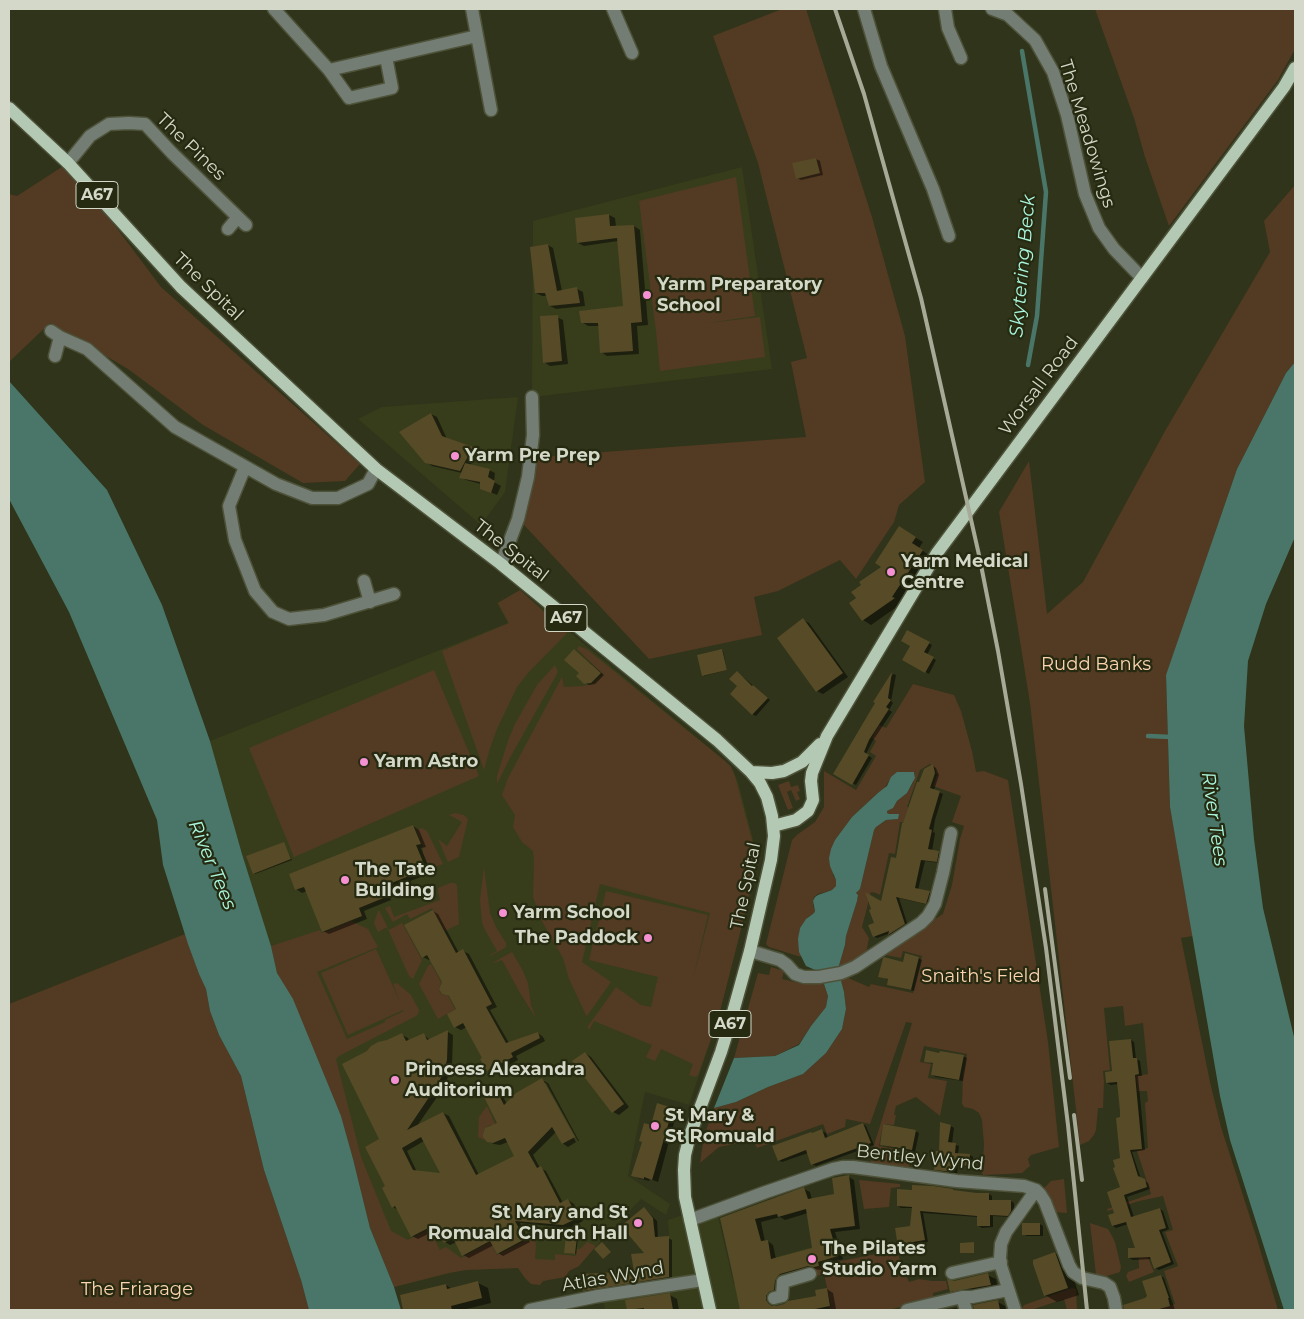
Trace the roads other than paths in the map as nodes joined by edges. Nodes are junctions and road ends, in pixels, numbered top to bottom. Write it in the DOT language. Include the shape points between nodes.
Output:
graph roads {
  1 [pos="274,9"];
  2 [pos="472,9"];
  3 [pos="613,9"];
  4 [pos="864,9"];
  5 [pos="946,9"];
  6 [pos="994,9"];
  7 [pos="477,36"];
  8 [pos="632,53"];
  9 [pos="386,57"];
  10 [pos="961,58"];
  11 [pos="1295,68"];
  12 [pos="329,70"];
  13 [pos="9,108"];
  14 [pos="491,110"];
  15 [pos="68,163"];
  16 [pos="228,228"];
  17 [pos="949,236"];
  18 [pos="1142,278"];
  19 [pos="55,356"];
  20 [pos="532,397"];
  21 [pos="245,467"];
  22 [pos="376,468"];
  23 [pos="500,564"];
  24 [pos="364,581"];
  25 [pos="394,594"];
  26 [pos="370,602"];
  27 [pos="827,736"];
  28 [pos="751,772"];
  29 [pos="773,826"];
  30 [pos="951,832"];
  31 [pos="750,951"];
  32 [pos="1036,1190"];
  33 [pos="690,1220"];
  34 [pos="1000,1262"];
  35 [pos="952,1273"];
  36 [pos="810,1274"];
  37 [pos="703,1280"];
  38 [pos="1008,1290"];
  39 [pos="962,1297"];
  40 [pos="774,1298"];
  41 [pos="530,1310"];
  42 [pos="710,1310"];
  43 [pos="907,1310"];
  44 [pos="966,1310"];
  45 [pos="1015,1310"];
  46 [pos="1116,1310"];
  1 -- 12 [label="street"];
  2 -- 7 [label="street"];
  3 -- 8 [label="street"];
  4 -- 17 [label="street" via="881,66 933,189"];
  5 -- 10 [label="street" via="948,28"];
  6 -- 18 [label="street, The Meadowings" via="1008,15 1036,40 1052,72 1067,115 1085,194 1099,228"];
  7 -- 9 [label="street"];
  7 -- 14 [label="street"];
  9 -- 12 [label="street"];
  9 -- 12 [label="street" via="392,88 358,96 349,98"];
  11 -- 18 [label="main road, Worsall Road"];
  13 -- 15 [label="main road, The Spital / A67"];
  15 -- 16 [label="street, The Pines" via="90,136 109,124 145,124 242,221"];
  15 -- 22 [label="main road, The Spital / A67" via="181,287"];
  18 -- 27 [label="main road, Worsall Road" via="937,553"];
  19 -- 21 [label="street" via="56,334 87,349 175,427"];
  20 -- 23 [label="street" via="533,435 528,478 518,519"];
  21 -- 22 [label="street" via="312,498 338,498 368,484"];
  21 -- 26 [label="street" via="229,506 236,540 255,590 273,612 289,619 324,615"];
  22 -- 23 [label="main road, The Spital / A67"];
  23 -- 28 [label="main road, The Spital / A67" via="717,740"];
  24 -- 26 [label="street"];
  25 -- 26 [label="street"];
  27 -- 28 [label="main road, Worsall Road" via="797,765 778,772"];
  27 -- 29 [label="main road, Worsall Road" via="812,773 811,808 796,820"];
  28 -- 29 [label="main road, The Spital / A67" via="760,783 771,809"];
  29 -- 31 [label="main road, The Spital / A67" via="772,854"];
  30 -- 31 [label="street" via="944,873 928,916 855,967 841,973 804,977 798,976 783,961"];
  31 -- 33 [label="main road, The Spital / A67" via="725,1038 686,1147 685,1197"];
  32 -- 33 [label="street, Bentley Wynd" via="1024,1186 843,1167"];
  32 -- 34 [label="street" via="1006,1232 1001,1244"];
  32 -- 46 [label="street" via="1073,1272 1108,1286"];
  33 -- 37 [label="main road, A67"];
  34 -- 35 [label="street"];
  34 -- 38 [label="street"];
  36 -- 40 [label="street" via="784,1282 782,1296"];
  37 -- 41 [label="street, Atlas Wynd"];
  37 -- 42 [label="main road, A67"];
  38 -- 39 [label="street"];
  38 -- 45 [label="street"];
  39 -- 43 [label="street"];
  39 -- 44 [label="street"];
}
